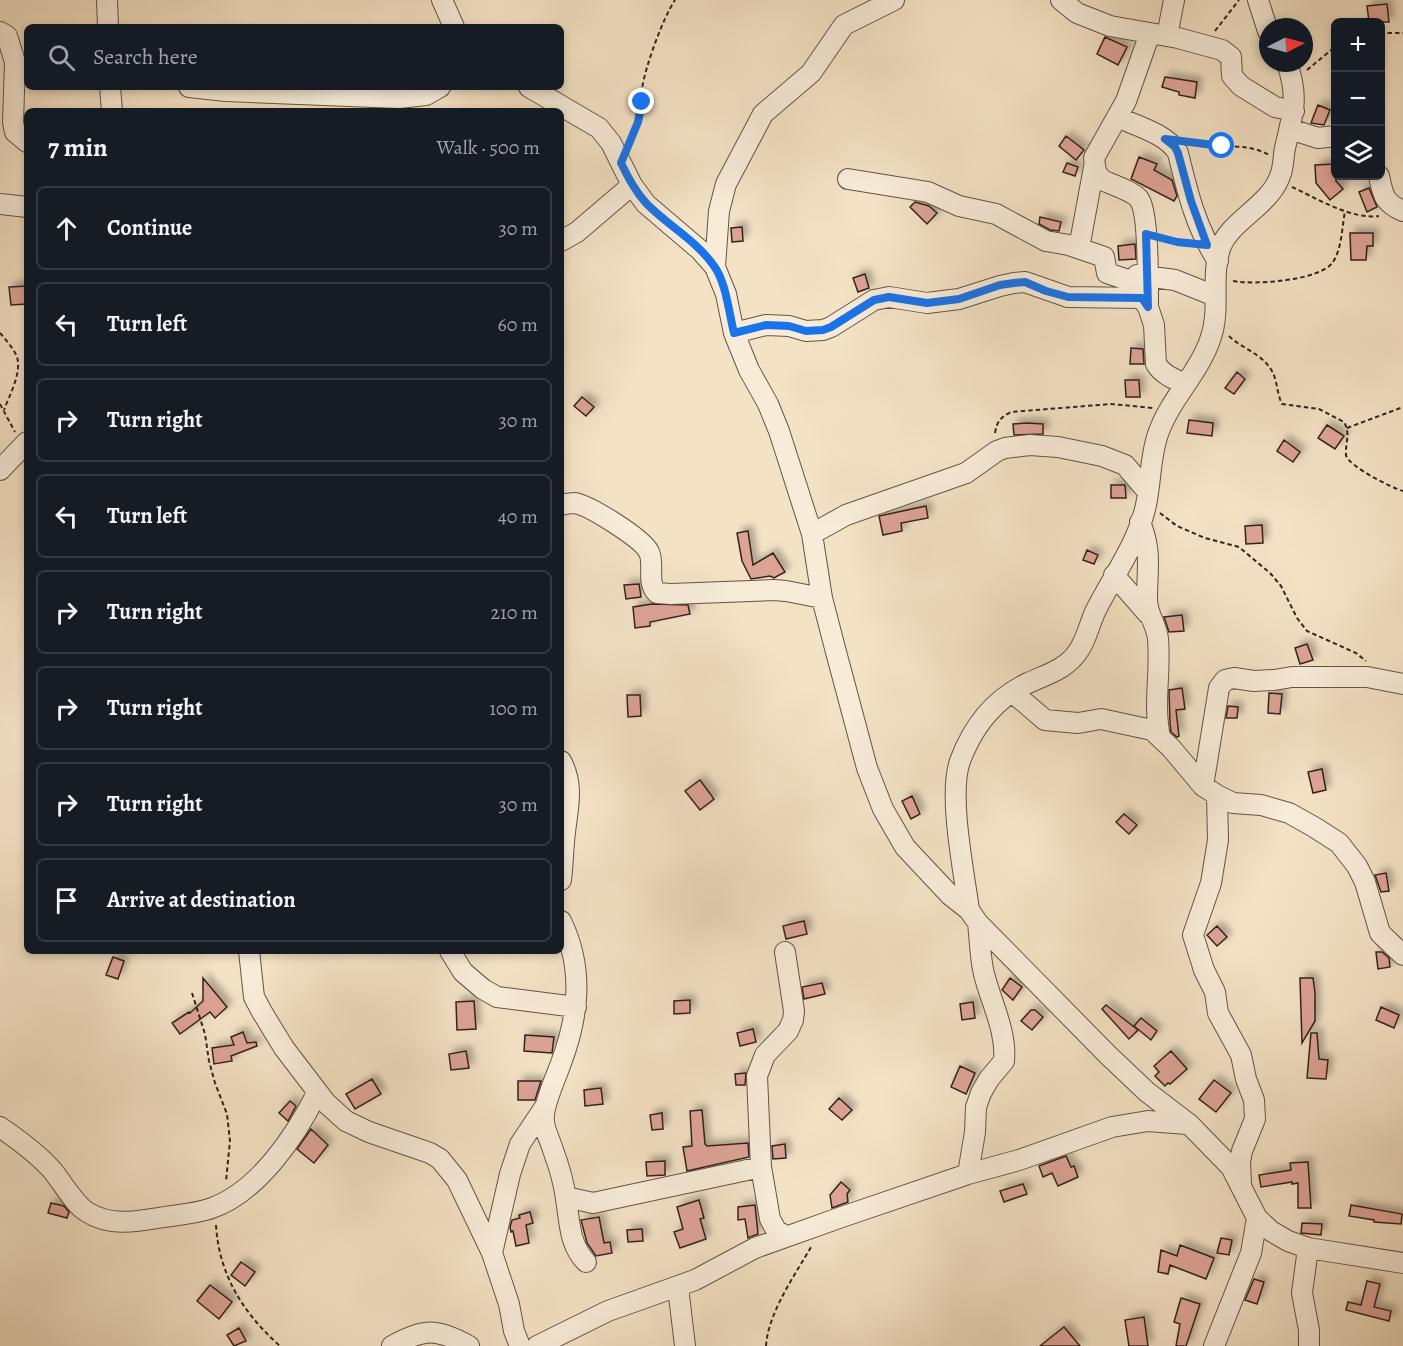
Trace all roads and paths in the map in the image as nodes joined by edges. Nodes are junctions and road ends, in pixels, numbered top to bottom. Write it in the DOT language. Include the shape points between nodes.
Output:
graph roads {
  1 [pos="107,0"];
  2 [pos="442,0"];
  3 [pos="675,0"];
  4 [pos="894,0"];
  5 [pos="1061,0"];
  6 [pos="1174,0"];
  7 [pos="1239,0"];
  8 [pos="1258,0"];
  9 [pos="1264,18"];
  10 [pos="108,24"];
  11 [pos="453,24"];
  12 [pos="1385,33"];
  13 [pos="1403,33"];
  14 [pos="3,34"];
  15 [pos="1158,35"];
  16 [pos="24,44"];
  17 [pos="1205,46"];
  18 [pos="1331,50"];
  19 [pos="1290,72"];
  20 [pos="1294,82"];
  21 [pos="110,90"];
  22 [pos="217,90"];
  23 [pos="435,90"];
  24 [pos="534,90"];
  25 [pos="112,108"];
  26 [pos="1118,117"];
  27 [pos="1292,120"];
  28 [pos="1331,136"];
  29 [pos="1165,139"];
  30 [pos="24,140"];
  31 [pos="621,163"];
  32 [pos="1283,166"];
  33 [pos="1094,167"];
  34 [pos="848,179"];
  35 [pos="1380,180"];
  36 [pos="632,186"];
  37 [pos="0,204"];
  38 [pos="24,207"];
  39 [pos="1346,210"];
  40 [pos="1403,211"];
  41 [pos="1383,216"];
  42 [pos="1146,234"];
  43 [pos="564,239"];
  44 [pos="1079,248"];
  45 [pos="715,267"];
  46 [pos="1214,270"];
  47 [pos="1148,275"];
  48 [pos="1119,276"];
  49 [pos="1145,302"];
  50 [pos="1216,319"];
  51 [pos="0,333"];
  52 [pos="734,333"];
  53 [pos="1185,384"];
  54 [pos="0,404"];
  55 [pos="1403,407"];
  56 [pos="4,410"];
  57 [pos="1170,410"];
  58 [pos="1347,428"];
  59 [pos="24,445"];
  60 [pos="993,454"];
  61 [pos="0,470"];
  62 [pos="1403,491"];
  63 [pos="564,504"];
  64 [pos="1144,506"];
  65 [pos="812,534"];
  66 [pos="1114,575"];
  67 [pos="822,598"];
  68 [pos="1148,614"];
  69 [pos="1394,682"];
  70 [pos="1012,692"];
  71 [pos="1160,737"];
  72 [pos="564,770"];
  73 [pos="1210,790"];
  74 [pos="564,832"];
  75 [pos="974,916"];
  76 [pos="564,929"];
  77 [pos="785,952"];
  78 [pos="249,954"];
  79 [pos="452,954"];
  80 [pos="1403,955"];
  81 [pos="192,993"];
  82 [pos="576,1007"];
  83 [pos="317,1093"];
  84 [pos="546,1105"];
  85 [pos="1189,1124"];
  86 [pos="0,1127"];
  87 [pos="760,1167"];
  88 [pos="968,1174"];
  89 [pos="1241,1185"];
  90 [pos="566,1197"];
  91 [pos="221,1204"];
  92 [pos="1257,1218"];
  93 [pos="824,1223"];
  94 [pos="786,1237"];
  95 [pos="1308,1248"];
  96 [pos="492,1253"];
  97 [pos="586,1262"];
  98 [pos="1403,1263"];
  99 [pos="678,1287"];
  100 [pos="280,1346"];
  101 [pos="392,1346"];
  102 [pos="469,1346"];
  103 [pos="520,1346"];
  104 [pos="537,1346"];
  105 [pos="685,1346"];
  106 [pos="766,1346"];
  107 [pos="1214,1346"];
  108 [pos="1309,1346"];
  1 -- 10 [label="street"];
  2 -- 11 [label="street"];
  3 -- 31 [label="path" via="646,72 638,122"];
  4 -- 45 [label="street" via="844,26 811,73 763,114 726,184"];
  5 -- 15 [label="street" via="1085,17"];
  6 -- 15 [label="street"];
  7 -- 17 [label="path"];
  8 -- 9 [label="street"];
  12 -- 13 [label="path"];
  14 -- 16 [label="street"];
  14 -- 30 [label="street" via="15,62 13,122 15,132"];
  15 -- 17 [label="street"];
  15 -- 26 [label="street"];
  17 -- 27 [label="street" via="1229,55 1232,76 1241,86"];
  18 -- 20 [label="path"];
  19 -- 20 [label="street"];
  20 -- 27 [label="street"];
  21 -- 25 [label="street"];
  22 -- 23 [label="street" via="399,99"];
  24 -- 31 [label="street" via="599,128"];
  26 -- 29 [label="street"];
  26 -- 33 [label="street" via="1099,147"];
  27 -- 28 [label="street" via="1317,138"];
  27 -- 32 [label="street"];
  29 -- 32 [label="path" via="1256,148"];
  29 -- 46 [label="street" via="1178,153"];
  31 -- 36 [label="street"];
  32 -- 39 [label="path" via="1286,180 1293,188"];
  32 -- 46 [label="street" via="1267,196 1226,238"];
  33 -- 42 [label="street" via="1102,180 1140,199"];
  33 -- 44 [label="street"];
  34 -- 44 [label="street" via="928,192 959,207 996,214 1046,241"];
  35 -- 40 [label="street" via="1386,200"];
  36 -- 43 [label="street"];
  36 -- 45 [label="street" via="646,204"];
  37 -- 38 [label="street"];
  39 -- 41 [label="path"];
  39 -- 46 [label="path" via="1333,261 1326,267 1302,277 1271,282 1237,282"];
  42 -- 46 [label="path" via="1177,242"];
  42 -- 47 [label="street"];
  44 -- 48 [label="street" via="1104,257 1107,273"];
  45 -- 52 [label="street" via="726,294"];
  46 -- 47 [label="street" via="1175,280"];
  46 -- 50 [label="street"];
  47 -- 48 [label="street"];
  47 -- 49 [label="street"];
  48 -- 49 [label="street" via="1128,280"];
  49 -- 52 [label="street" via="1068,297 1025,282 927,303 889,297 874,300 823,330 766,325"];
  49 -- 53 [label="street" via="1154,325 1156,364 1162,372"];
  50 -- 53 [label="street" via="1203,357"];
  50 -- 58 [label="path" via="1236,344 1269,366 1276,377 1282,404 1319,410 1344,422"];
  51 -- 56 [label="path" via="18,361"];
  52 -- 65 [label="street" via="779,431"];
  53 -- 57 [label="street"];
  54 -- 56 [label="path"];
  55 -- 58 [label="path"];
  56 -- 59 [label="path"];
  57 -- 60 [label="path" via="1110,404 1011,412 997,423"];
  57 -- 64 [label="street" via="1158,434"];
  58 -- 62 [label="path" via="1349,462 1385,485"];
  59 -- 61 [label="street"];
  60 -- 64 [label="street" via="1030,445 1102,456 1125,465"];
  60 -- 65 [label="street" via="966,473 846,515"];
  63 -- 67 [label="street" via="581,506 643,544 650,556 652,584 657,593 774,590"];
  64 -- 66 [label="street" via="1131,545"];
  64 -- 68 [label="street" via="1149,551"];
  64 -- 69 [label="path" via="1177,526 1239,547 1281,586 1307,631 1356,653"];
  65 -- 67 [label="street"];
  66 -- 68 [label="street"];
  66 -- 70 [label="street" via="1070,664"];
  67 -- 75 [label="street" via="856,730 883,809 905,847"];
  68 -- 71 [label="street" via="1158,635 1155,701"];
  69 -- 73 [label="street" via="1367,677 1225,680 1219,688"];
  70 -- 71 [label="street" via="1045,720 1108,720 1145,727"];
  70 -- 75 [label="street" via="990,708 960,763 956,789 959,839"];
  71 -- 73 [label="street"];
  72 -- 74 [label="street" via="570,800"];
  73 -- 80 [label="street" via="1233,803 1289,813 1339,843 1365,882 1380,933"];
  73 -- 89 [label="street" via="1218,840 1211,883 1193,935 1215,992 1218,1013 1241,1055 1254,1100 1255,1119 1240,1162"];
  75 -- 85 [label="street" via="1108,1055"];
  75 -- 88 [label="street" via="983,972 1003,1040 1004,1061 981,1093 976,1107"];
  76 -- 82 [label="street" via="575,957"];
  77 -- 87 [label="street" via="793,1020 765,1055 757,1076"];
  78 -- 83 [label="street" via="254,997"];
  79 -- 82 [label="street" via="463,972 497,997"];
  81 -- 91 [label="path" via="227,1114 229,1158"];
  82 -- 84 [label="street"];
  83 -- 91 [label="street" via="302,1123 264,1172"];
  83 -- 96 [label="street" via="346,1121 440,1159 457,1180"];
  84 -- 90 [label="street" via="544,1127"];
  84 -- 96 [label="street" via="520,1144"];
  85 -- 88 [label="street" via="1148,1121 1112,1127"];
  85 -- 89 [label="street" via="1231,1167"];
  86 -- 91 [label="street" via="52,1169 84,1211 100,1219 152,1219"];
  87 -- 90 [label="street" via="592,1203"];
  87 -- 94 [label="street" via="770,1219"];
  88 -- 93 [label="street"];
  89 -- 92 [label="street"];
  90 -- 97 [label="street" via="571,1237"];
  91 -- 100 [label="path" via="216,1227 226,1277 254,1319"];
  92 -- 95 [label="street" via="1270,1231"];
  92 -- 107 [label="street" via="1251,1253"];
  93 -- 94 [label="street"];
  93 -- 106 [label="path" via="780,1303"];
  94 -- 99 [label="street" via="755,1248"];
  95 -- 98 [label="street"];
  95 -- 108 [label="street" via="1302,1293"];
  96 -- 103 [label="street"];
  99 -- 104 [label="street" via="608,1311"];
  99 -- 105 [label="street"];
  101 -- 102 [label="street" via="421,1333 438,1332"];
}
